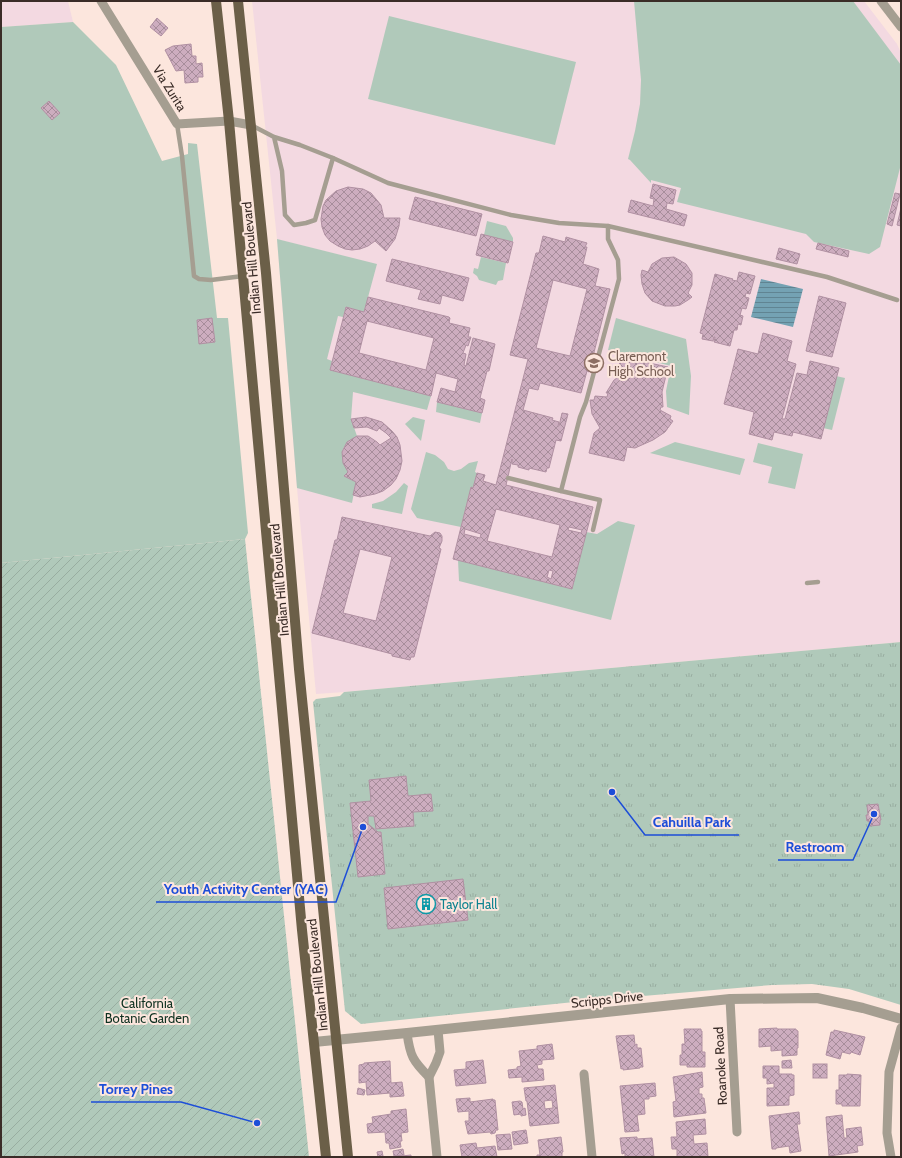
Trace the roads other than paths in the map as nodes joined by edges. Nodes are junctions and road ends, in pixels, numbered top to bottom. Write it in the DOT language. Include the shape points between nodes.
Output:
graph roads {
  1 [pos="101,1"];
  2 [pos="216,1"];
  3 [pos="238,1"];
  4 [pos="881,1"];
  5 [pos="901,27"];
  6 [pos="229,121"];
  7 [pos="177,124"];
  8 [pos="251,125"];
  9 [pos="274,137"];
  10 [pos="333,158"];
  11 [pos="608,226"];
  12 [pos="243,276"];
  13 [pos="897,300"];
  14 [pos="508,478"];
  15 [pos="561,490"];
  16 [pos="593,530"];
  17 [pos="818,582"];
  18 [pos="807,583"];
  19 [pos="730,999"];
  20 [pos="901,1019"];
  21 [pos="901,1028"];
  22 [pos="438,1030"];
  23 [pos="407,1033"];
  24 [pos="336,1039"];
  25 [pos="314,1042"];
  26 [pos="584,1074"];
  27 [pos="429,1077"];
  28 [pos="737,1132"];
  29 [pos="326,1157"];
  30 [pos="348,1157"];
  31 [pos="437,1157"];
  32 [pos="592,1157"];
  33 [pos="890,1157"];
  1 -- 7 [label="street, Via Zurita"];
  2 -- 6 [label="main road, Indian Hill Boulevard"];
  3 -- 8 [label="main road, Indian Hill Boulevard"];
  4 -- 5 [label="street"];
  6 -- 7 [label="street, Via Zurita"];
  6 -- 8 [label="street, Via Zurita"];
  6 -- 12 [label="main road, Indian Hill Boulevard"];
  7 -- 12 [label="lane" via="194,276 211,280"];
  8 -- 9 [label="lane"];
  8 -- 24 [label="main road, Indian Hill Boulevard" via="300,675"];
  9 -- 10 [label="lane"];
  9 -- 10 [label="lane" via="282,171 285,215 294,225 315,220"];
  10 -- 11 [label="lane" via="388,183 511,215 559,223"];
  11 -- 13 [label="lane" via="827,277"];
  11 -- 15 [label="lane" via="608,239 618,260 619,279"];
  12 -- 25 [label="main road, Indian Hill Boulevard"];
  14 -- 15 [label="lane"];
  15 -- 16 [label="lane" via="600,500"];
  17 -- 18 [label="lane"];
  19 -- 20 [label="street, Scripps Drive" via="817,998"];
  19 -- 22 [label="street, Scripps Drive"];
  19 -- 28 [label="street, Roanoke Road"];
  21 -- 33 [label="street" via="889,1072 887,1133"];
  22 -- 23 [label="street, Scripps Drive"];
  22 -- 27 [label="street" via="440,1052"];
  23 -- 24 [label="street, Scripps Drive"];
  23 -- 27 [label="street" via="409,1048 416,1064"];
  24 -- 25 [label="street, Scripps Drive"];
  24 -- 30 [label="main road, Indian Hill Boulevard"];
  25 -- 29 [label="main road, Indian Hill Boulevard"];
  26 -- 32 [label="street"];
  27 -- 31 [label="street"];
}
